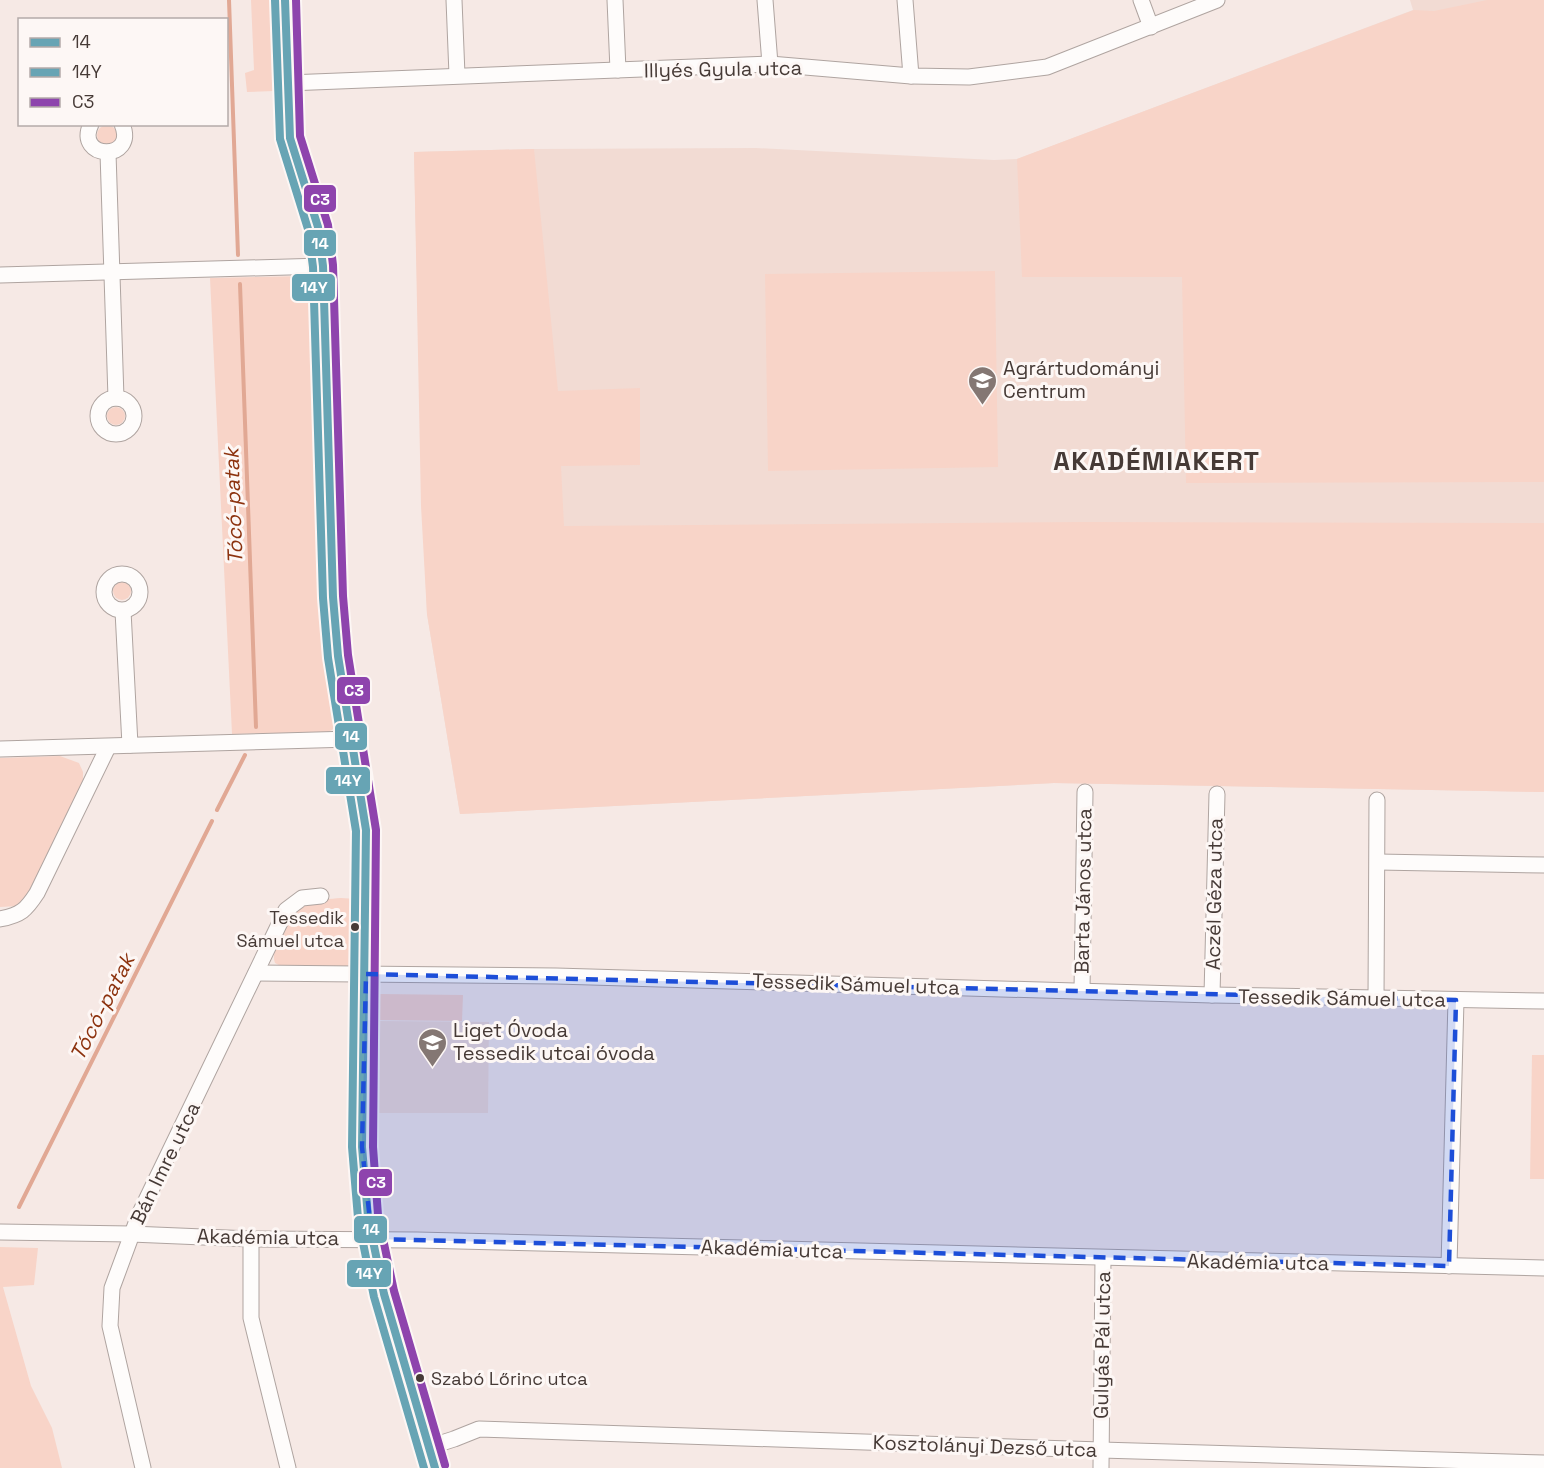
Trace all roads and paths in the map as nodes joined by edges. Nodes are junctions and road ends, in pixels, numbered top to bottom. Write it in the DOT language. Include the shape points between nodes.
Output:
graph roads {
  1 [pos="285,0"];
  2 [pos="454,0"];
  3 [pos="615,0"];
  4 [pos="765,0"];
  5 [pos="905,0"];
  6 [pos="1141,0"];
  7 [pos="1217,0"];
  8 [pos="1151,27"];
  9 [pos="770,64"];
  10 [pos="618,70"];
  11 [pos="457,75"];
  12 [pos="911,76"];
  13 [pos="288,83"];
  14 [pos="90,126"];
  15 [pos="123,126"];
  16 [pos="108,153"];
  17 [pos="323,266"];
  18 [pos="111,271"];
  19 [pos="0,275"];
  20 [pos="116,398"];
  21 [pos="123,611"];
  22 [pos="351,739"];
  23 [pos="130,745"];
  24 [pos="108,747"];
  25 [pos="0,749"];
  26 [pos="1085,792"];
  27 [pos="1217,794"];
  28 [pos="1377,800"];
  29 [pos="1378,862"];
  30 [pos="1544,865"];
  31 [pos="321,896"];
  32 [pos="0,919"];
  33 [pos="256,973"];
  34 [pos="366,974"];
  35 [pos="1082,990"];
  36 [pos="1212,995"];
  37 [pos="1376,999"];
  38 [pos="1456,1000"];
  39 [pos="1544,1001"];
  40 [pos="0,1232"];
  41 [pos="131,1234"];
  42 [pos="251,1239"];
  43 [pos="372,1239"];
  44 [pos="1103,1258"];
  45 [pos="1449,1266"];
  46 [pos="1544,1269"];
  47 [pos="429,1447"];
  48 [pos="1101,1450"];
  49 [pos="1544,1463"];
  50 [pos="1447,1464"];
  51 [pos="143,1468"];
  52 [pos="288,1468"];
  53 [pos="435,1468"];
  54 [pos="1101,1468"];
  1 -- 13 [label="street"];
  2 -- 11 [label="street"];
  3 -- 10 [label="street"];
  4 -- 9 [label="street"];
  5 -- 12 [label="street"];
  6 -- 8 [label="street"];
  7 -- 8 [label="street, Illyés Gyula utca"];
  8 -- 12 [label="street, Illyés Gyula utca" via="1047,67 969,77"];
  9 -- 10 [label="street, Illyés Gyula utca"];
  9 -- 12 [label="street, Illyés Gyula utca"];
  10 -- 11 [label="street, Illyés Gyula utca"];
  11 -- 13 [label="street, Illyés Gyula utca"];
  13 -- 17 [label="street" via="291,138 318,227"];
  14 -- 16 [label="street" via="88,135 92,146"];
  15 -- 16 [label="street" via="123,143"];
  16 -- 18 [label="street"];
  17 -- 18 [label="street"];
  17 -- 22 [label="street" via="333,597"];
  18 -- 19 [label="street"];
  18 -- 20 [label="street"];
  21 -- 23 [label="street"];
  22 -- 23 [label="street"];
  22 -- 34 [label="street" via="366,830"];
  23 -- 24 [label="street"];
  24 -- 25 [label="street"];
  24 -- 32 [label="street" via="28,908"];
  26 -- 35 [label="street, Barta János utca"];
  27 -- 36 [label="street, Aczél Géza utca"];
  28 -- 29 [label="street"];
  29 -- 30 [label="street"];
  29 -- 37 [label="street"];
  31 -- 33 [label="street, Bán Imre utca" via="302,898 286,910"];
  33 -- 34 [label="street, Tessedik Sámuel utca"];
  33 -- 41 [label="street, Bán Imre utca"];
  34 -- 35 [label="street, Tessedik Sámuel utca"];
  34 -- 43 [label="street" via="362,1147"];
  35 -- 36 [label="street, Tessedik Sámuel utca"];
  36 -- 37 [label="street, Tessedik Sámuel utca"];
  37 -- 38 [label="street, Tessedik Sámuel utca"];
  38 -- 39 [label="street, Tessedik Sámuel utca"];
  38 -- 45 [label="street, Tessedik Sámuel utca"];
  40 -- 41 [label="street, Akadémia utca"];
  41 -- 42 [label="street, Akadémia utca"];
  41 -- 51 [label="street, Bán Imre utca" via="112,1288 110,1326"];
  42 -- 43 [label="street, Akadémia utca"];
  42 -- 52 [label="street" via="251,1318"];
  43 -- 44 [label="street, Akadémia utca"];
  43 -- 47 [label="street"];
  44 -- 45 [label="street, Akadémia utca"];
  44 -- 48 [label="street, Gulyás Pál utca"];
  45 -- 46 [label="street, Akadémia utca"];
  47 -- 48 [label="street, Kosztolányi Dezső utca" via="479,1429"];
  47 -- 53 [label="street"];
  48 -- 50 [label="street, Kosztolányi Dezső utca"];
  48 -- 54 [label="street, Gulyás Pál utca"];
  49 -- 50 [label="street, Kosztolányi Dezső utca"];
}
